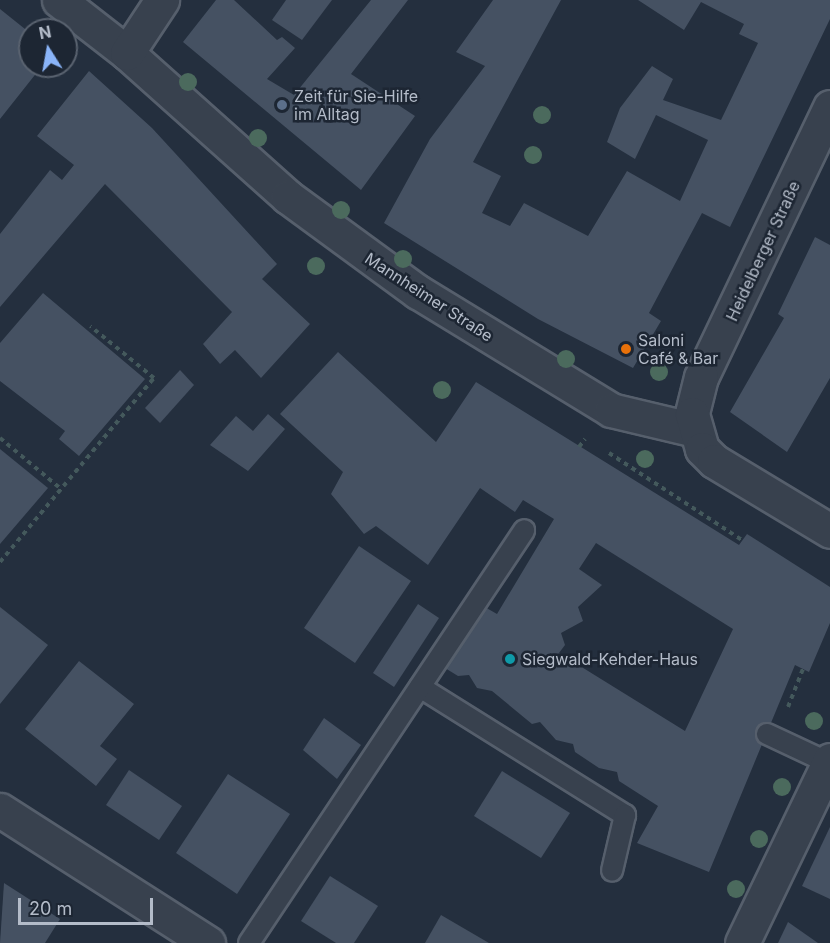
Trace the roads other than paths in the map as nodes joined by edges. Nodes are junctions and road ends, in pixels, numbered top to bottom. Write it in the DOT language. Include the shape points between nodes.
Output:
graph roads {
  1 [pos="59,0"];
  2 [pos="162,0"];
  3 [pos="128,53"];
  4 [pos="830,107"];
  5 [pos="695,430"];
  6 [pos="524,531"];
  7 [pos="830,531"];
  8 [pos="420,687"];
  9 [pos="767,734"];
  10 [pos="829,761"];
  11 [pos="0,810"];
  12 [pos="612,871"];
  13 [pos="208,943"];
  14 [pos="249,943"];
  15 [pos="742,943"];
  1 -- 3 [label="street, Mannheimer Straße"];
  2 -- 3 [label="street"];
  3 -- 5 [label="street, Mannheimer Straße" via="288,197 418,292 611,410 665,427"];
  4 -- 5 [label="street, Heidelberger Straße" via="702,377 692,414"];
  5 -- 7 [label="street" via="702,449 714,461"];
  6 -- 8 [label="lane"];
  8 -- 12 [label="lane" via="625,814"];
  8 -- 14 [label="lane"];
  9 -- 10 [label="lane"];
  10 -- 15 [label="street"];
  11 -- 13 [label="street"];
}
